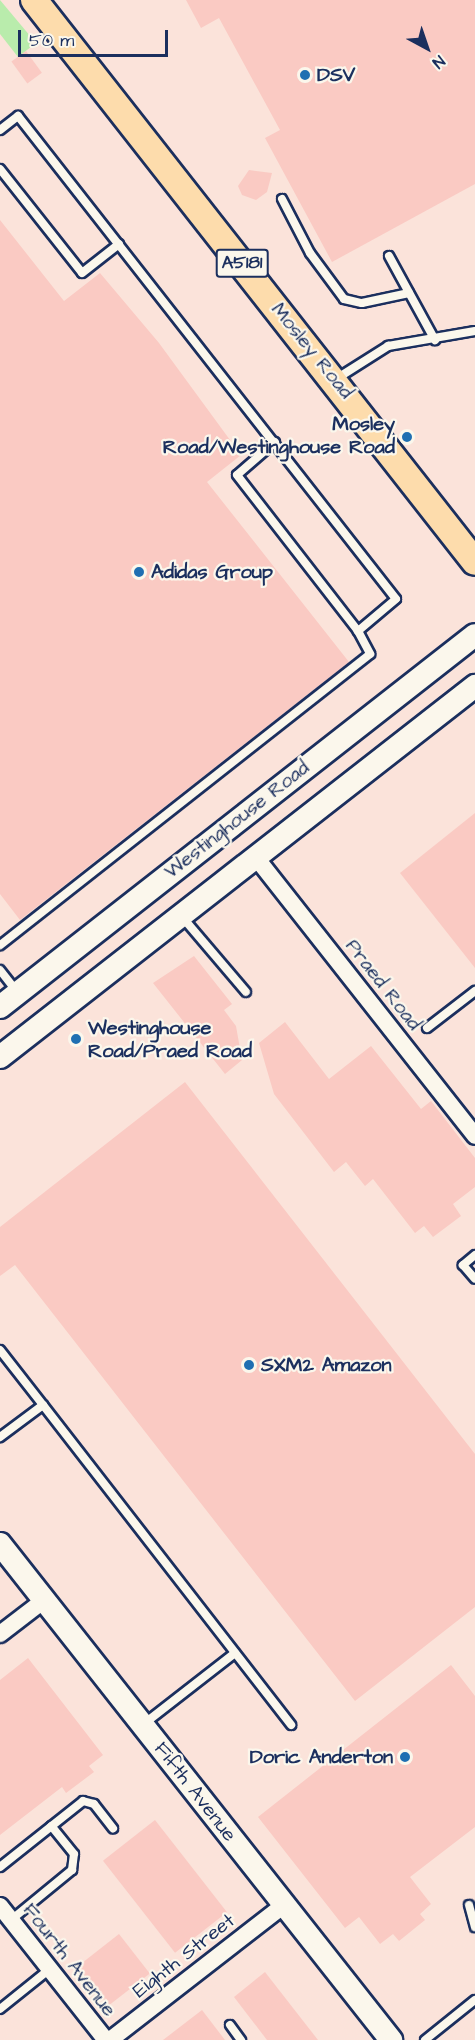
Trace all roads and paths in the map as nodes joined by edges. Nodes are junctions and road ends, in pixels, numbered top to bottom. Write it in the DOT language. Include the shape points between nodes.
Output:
graph roads {
  1 [pos="34,0"];
  2 [pos="0,130"];
  3 [pos="0,169"];
  4 [pos="282,199"];
  5 [pos="119,244"];
  6 [pos="389,256"];
  7 [pos="409,293"];
  8 [pos="475,331"];
  9 [pos="435,340"];
  10 [pos="336,379"];
  11 [pos="275,442"];
  12 [pos="475,562"];
  13 [pos="358,631"];
  14 [pos="475,635"];
  15 [pos="475,686"];
  16 [pos="258,860"];
  17 [pos="183,918"];
  18 [pos="0,945"];
  19 [pos="0,970"];
  20 [pos="475,991"];
  21 [pos="246,992"];
  22 [pos="18,993"];
  23 [pos="0,1007"];
  24 [pos="42,1024"];
  25 [pos="427,1028"];
  26 [pos="0,1057"];
  27 [pos="475,1136"];
  28 [pos="475,1255"];
  29 [pos="475,1280"];
  30 [pos="0,1350"];
  31 [pos="43,1405"];
  32 [pos="0,1437"];
  33 [pos="0,1544"];
  34 [pos="43,1601"];
  35 [pos="0,1634"];
  36 [pos="235,1653"];
  37 [pos="142,1725"];
  38 [pos="291,1725"];
  39 [pos="51,1826"];
  40 [pos="113,1828"];
  41 [pos="0,1867"];
  42 [pos="284,1905"];
  43 [pos="469,1905"];
  44 [pos="0,1906"];
  45 [pos="11,1920"];
  46 [pos="475,1927"];
  47 [pos="50,1969"];
  48 [pos="475,2000"];
  49 [pos="0,2009"];
  50 [pos="230,2025"];
  51 [pos="108,2040"];
  52 [pos="241,2040"];
  53 [pos="391,2040"];
  54 [pos="425,2040"];
  1 -- 10 [label="main road, Mosley Road / A5181"];
  2 -- 5 [label="lane" via="18,116"];
  3 -- 5 [label="lane" via="82,273"];
  4 -- 7 [label="lane" via="310,253 344,299 362,303"];
  5 -- 11 [label="lane"];
  6 -- 7 [label="lane"];
  7 -- 9 [label="lane"];
  8 -- 9 [label="lane"];
  9 -- 10 [label="lane" via="378,350"];
  10 -- 12 [label="main road, Mosley Road / A5181"];
  11 -- 13 [label="lane" via="237,475"];
  11 -- 13 [label="lane" via="396,599"];
  13 -- 18 [label="lane" via="370,654"];
  14 -- 22 [label="street, Westinghouse Road"];
  15 -- 16 [label="street"];
  16 -- 17 [label="street"];
  16 -- 27 [label="street, Praed Road"];
  17 -- 21 [label="lane"];
  17 -- 24 [label="street"];
  19 -- 22 [label="lane"];
  20 -- 25 [label="lane"];
  22 -- 23 [label="street, Westinghouse Road"];
  22 -- 24 [label="street"];
  24 -- 26 [label="street"];
  28 -- 29 [label="lane" via="463,1265"];
  30 -- 31 [label="lane"];
  31 -- 32 [label="lane"];
  31 -- 36 [label="lane"];
  33 -- 34 [label="street, Fifth Avenue"];
  34 -- 35 [label="street"];
  34 -- 37 [label="street, Fifth Avenue"];
  36 -- 37 [label="lane"];
  36 -- 38 [label="lane"];
  37 -- 42 [label="street, Fifth Avenue"];
  39 -- 40 [label="lane" via="88,1800"];
  39 -- 41 [label="lane"];
  39 -- 45 [label="lane" via="74,1854 72,1870"];
  42 -- 51 [label="street, Eighth Street"];
  42 -- 53 [label="street, Fifth Avenue"];
  43 -- 46 [label="lane"];
  44 -- 45 [label="street, Fourth Avenue"];
  45 -- 47 [label="street, Fourth Avenue"];
  47 -- 49 [label="lane"];
  47 -- 51 [label="street, Fourth Avenue"];
  48 -- 54 [label="lane"];
  50 -- 52 [label="lane"];
}
